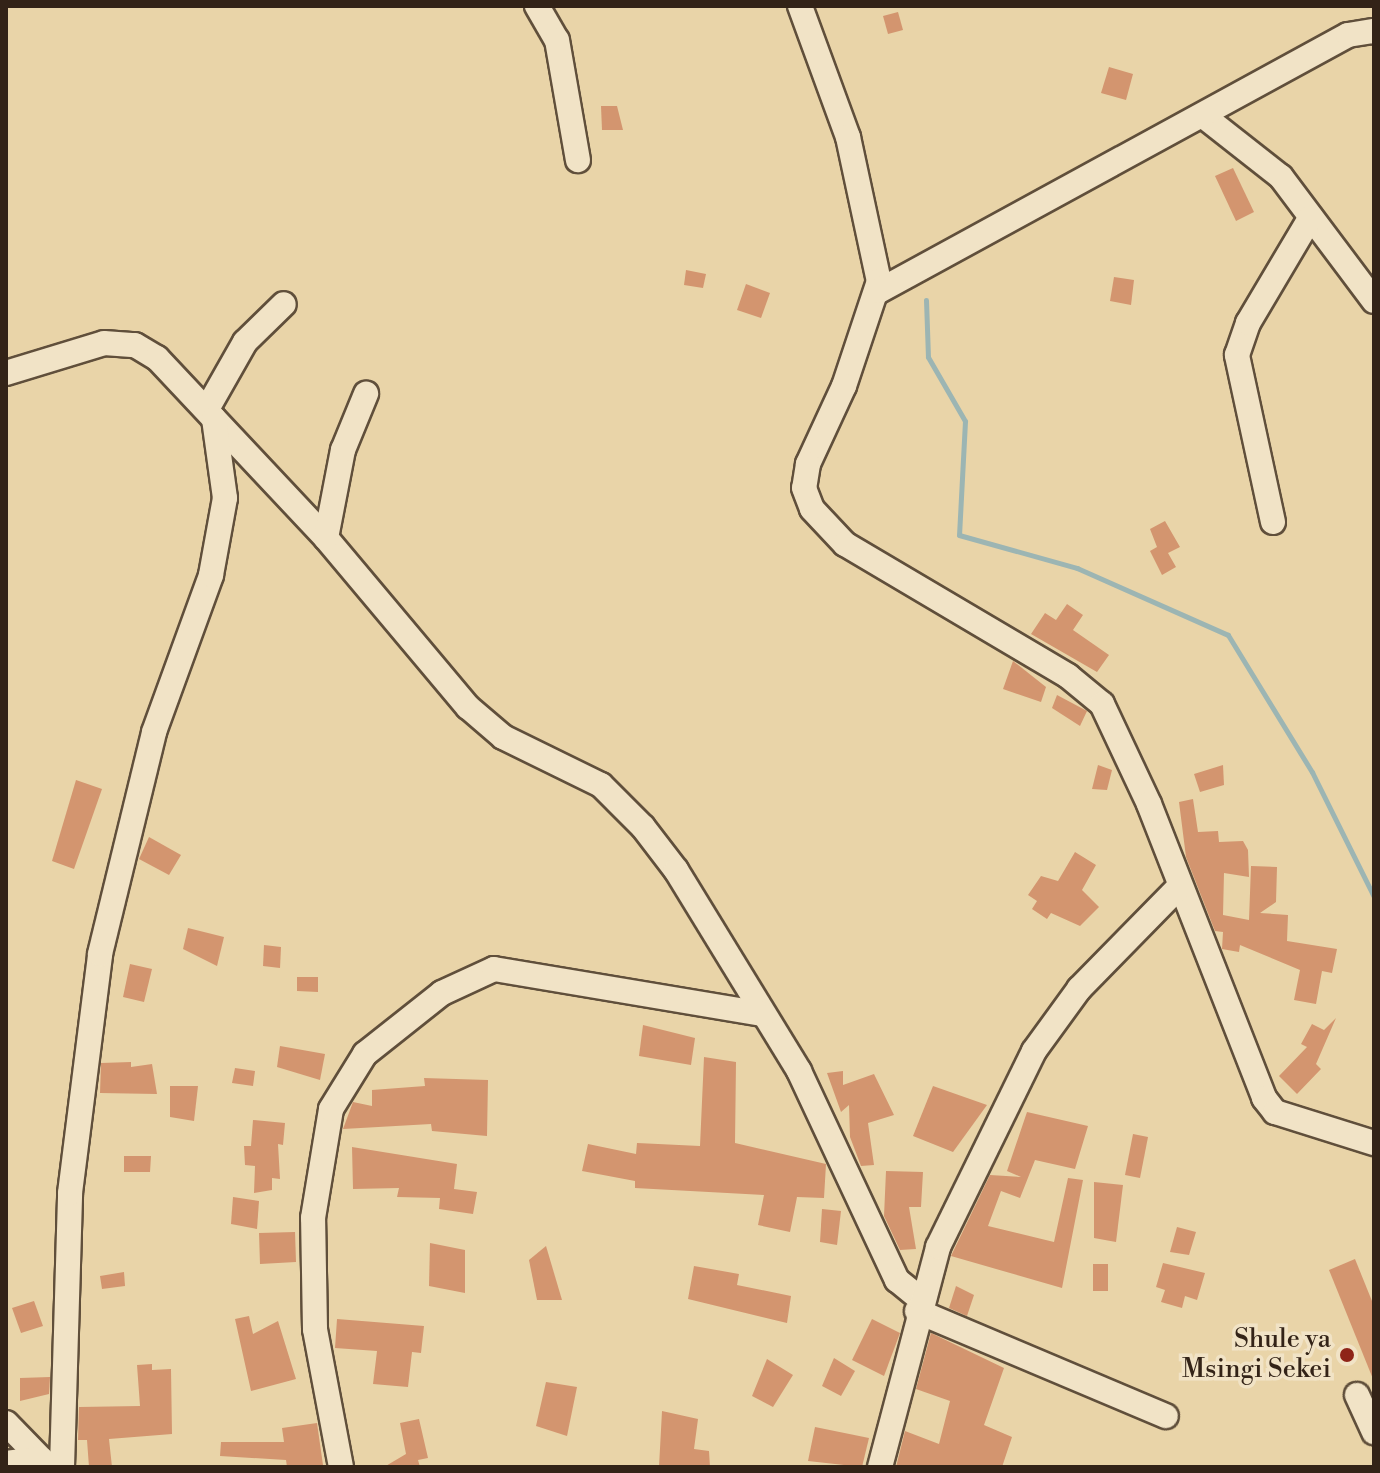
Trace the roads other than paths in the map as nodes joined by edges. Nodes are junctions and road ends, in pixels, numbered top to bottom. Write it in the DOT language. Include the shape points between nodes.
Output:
graph roads {
  1 [pos="537,6"];
  2 [pos="800,6"];
  3 [pos="1374,31"];
  4 [pos="1206,118"];
  5 [pos="578,160"];
  6 [pos="1311,217"];
  7 [pos="879,291"];
  8 [pos="1374,301"];
  9 [pos="284,304"];
  10 [pos="6,373"];
  11 [pos="366,394"];
  12 [pos="210,413"];
  13 [pos="1273,522"];
  14 [pos="326,538"];
  15 [pos="1179,887"];
  16 [pos="763,1014"];
  17 [pos="1374,1143"];
  18 [pos="918,1304"];
  19 [pos="1357,1395"];
  20 [pos="1166,1416"];
  21 [pos="6,1423"];
  22 [pos="1374,1432"];
  23 [pos="6,1463"];
  24 [pos="51,1464"];
  25 [pos="341,1467"];
  26 [pos="880,1467"];
  1 -- 5 [label="street" via="557,40"];
  2 -- 7 [label="street" via="848,137"];
  3 -- 4 [label="street" via="1348,35"];
  4 -- 6 [label="street" via="1261,158"];
  4 -- 7 [label="street"];
  6 -- 8 [label="street"];
  6 -- 13 [label="street" via="1248,323 1237,355"];
  7 -- 15 [label="street" via="808,464 804,488 812,509 845,544 1068,676 1102,704 1117,727"];
  9 -- 12 [label="street" via="245,342"];
  10 -- 12 [label="street" via="121,342 157,358"];
  11 -- 14 [label="street" via="343,450"];
  12 -- 14 [label="street"];
  12 -- 24 [label="street" via="225,498 211,575 150,746 100,954 70,1193"];
  14 -- 16 [label="street" via="468,707 503,737 601,785 643,827 676,870"];
  15 -- 17 [label="street" via="1275,1112"];
  15 -- 18 [label="street" via="1079,989 1034,1051 1003,1123 957,1202"];
  16 -- 18 [label="street" via="821,1107 897,1280"];
  16 -- 25 [label="street" via="494,969 442,993 365,1054 331,1109 313,1218 315,1329"];
  18 -- 20 [label="street"];
  18 -- 26 [label="street"];
  19 -- 22 [label="street"];
  21 -- 24 [label="street"];
  23 -- 24 [label="street"];
}
